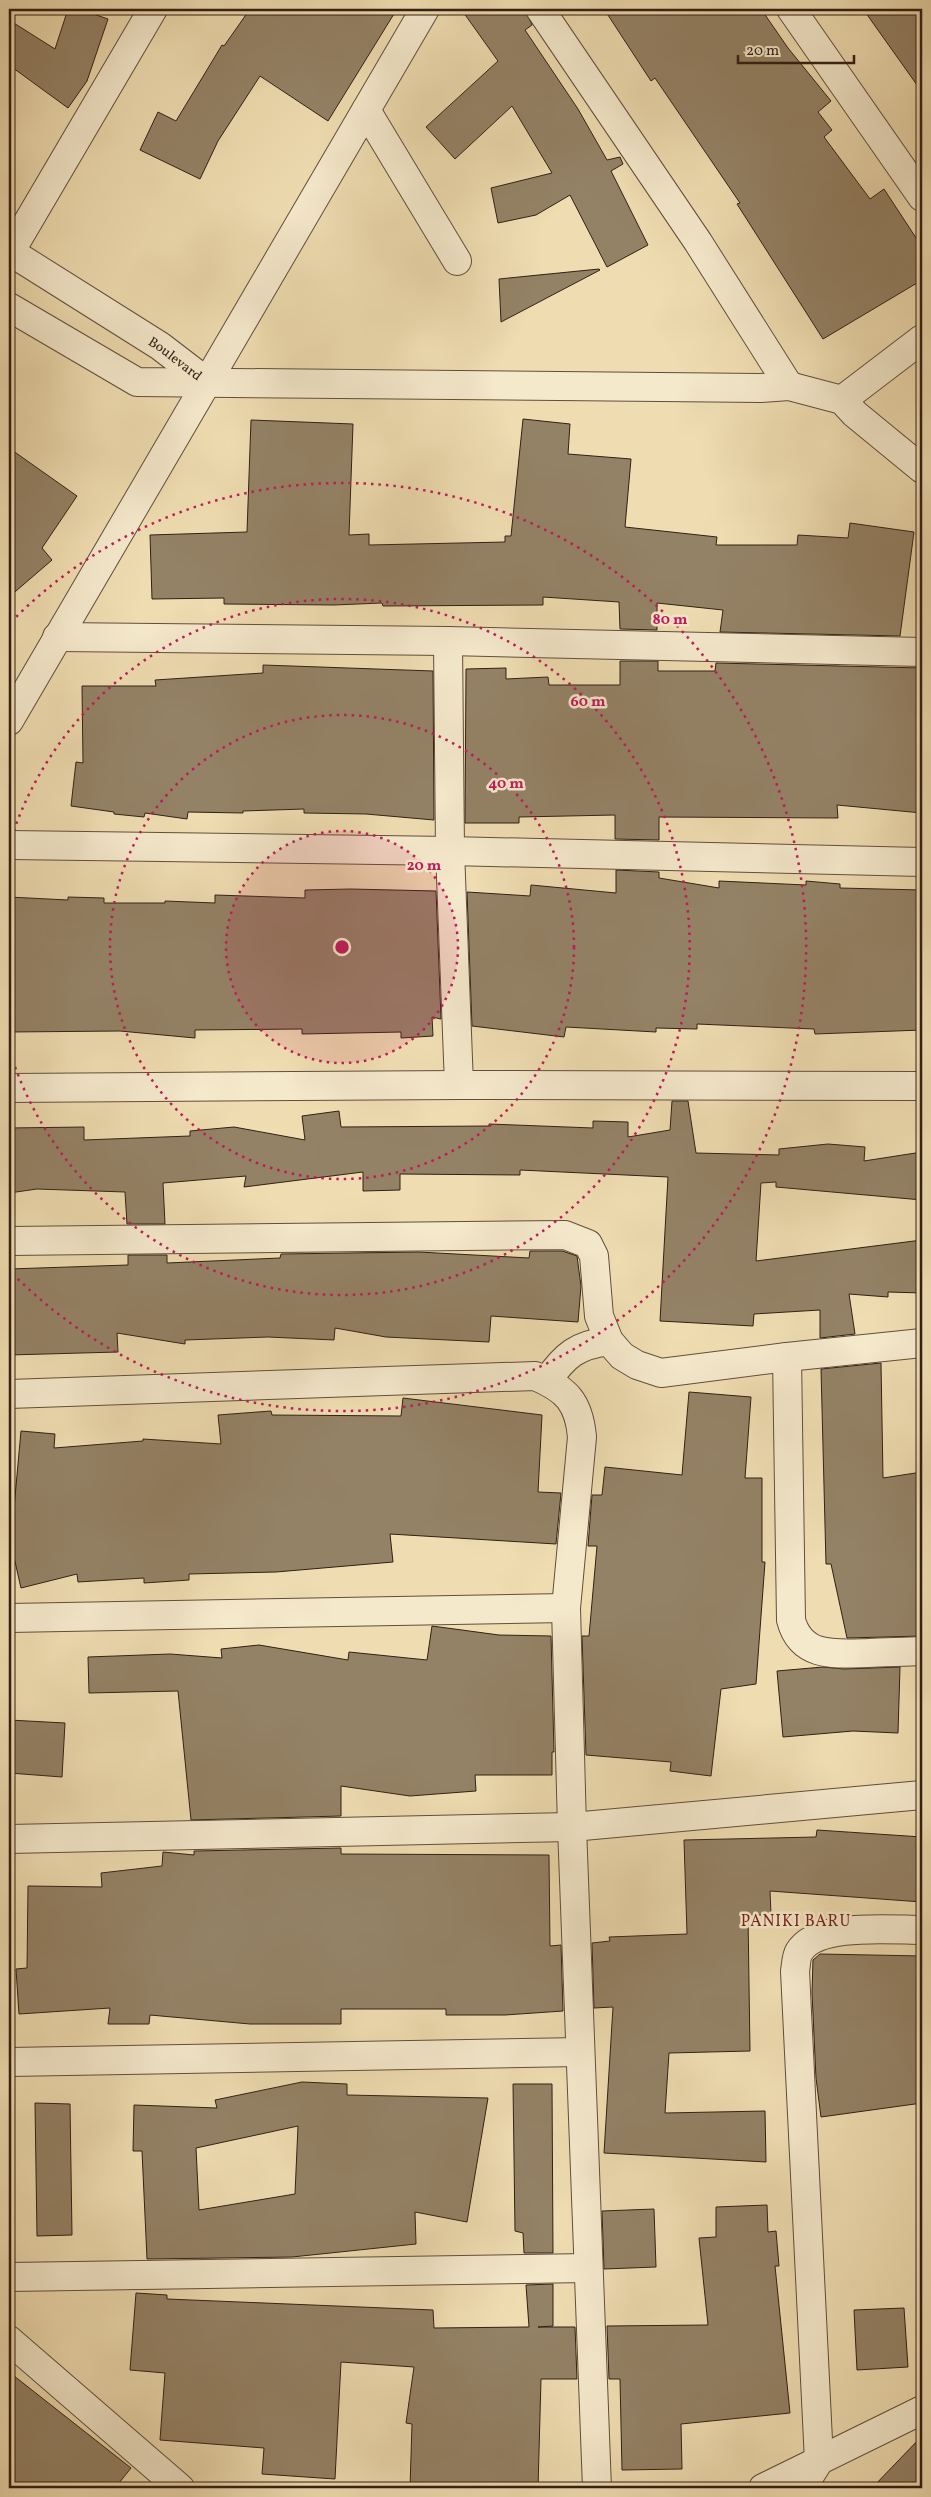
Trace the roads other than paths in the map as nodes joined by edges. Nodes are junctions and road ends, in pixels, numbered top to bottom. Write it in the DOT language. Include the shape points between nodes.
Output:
graph roads {
  1 [pos="153,9"];
  2 [pos="425,9"];
  3 [pos="540,9"];
  4 [pos="791,9"];
  5 [pos="366,110"];
  6 [pos="922,197"];
  7 [pos="9,252"];
  8 [pos="456,261"];
  9 [pos="9,307"];
  10 [pos="922,339"];
  11 [pos="207,382"];
  12 [pos="789,386"];
  13 [pos="842,400"];
  14 [pos="922,469"];
  15 [pos="57,636"];
  16 [pos="448,641"];
  17 [pos="922,652"];
  18 [pos="9,721"];
  19 [pos="9,845"];
  20 [pos="450,851"];
  21 [pos="922,862"];
  22 [pos="459,1085"];
  23 [pos="922,1086"];
  24 [pos="9,1088"];
  25 [pos="9,1241"];
  26 [pos="609,1341"];
  27 [pos="922,1343"];
  28 [pos="787,1357"];
  29 [pos="547,1381"];
  30 [pos="9,1394"];
  31 [pos="566,1608"];
  32 [pos="9,1618"];
  33 [pos="922,1651"];
  34 [pos="922,1795"];
  35 [pos="572,1827"];
  36 [pos="9,1839"];
  37 [pos="922,1930"];
  38 [pos="580,2052"];
  39 [pos="9,2062"];
  40 [pos="588,2268"];
  41 [pos="9,2277"];
  42 [pos="9,2340"];
  43 [pos="922,2410"];
  44 [pos="818,2461"];
  45 [pos="180,2488"];
  46 [pos="596,2488"];
  47 [pos="763,2488"];
  48 [pos="802,2488"];
  1 -- 7 [label="street"];
  2 -- 5 [label="street"];
  3 -- 12 [label="street" via="698,242"];
  4 -- 6 [label="street"];
  5 -- 8 [label="street"];
  5 -- 11 [label="street"];
  7 -- 11 [label="street, Boulevard" via="160,346"];
  9 -- 11 [label="street, Boulevard" via="137,382"];
  10 -- 13 [label="street"];
  11 -- 12 [label="street"];
  11 -- 15 [label="street"];
  12 -- 13 [label="street"];
  13 -- 14 [label="street"];
  15 -- 16 [label="street"];
  15 -- 18 [label="street"];
  16 -- 17 [label="street"];
  16 -- 20 [label="street"];
  19 -- 20 [label="street"];
  20 -- 21 [label="street"];
  20 -- 22 [label="street"];
  22 -- 23 [label="street"];
  22 -- 24 [label="street"];
  25 -- 26 [label="street" via="565,1235 588,1244 594,1256 599,1316"];
  26 -- 28 [label="street" via="622,1356 660,1373"];
  26 -- 29 [label="street" via="578,1348 557,1366"];
  27 -- 28 [label="street"];
  28 -- 33 [label="street" via="791,1620 794,1633 808,1646 829,1654"];
  29 -- 30 [label="street" via="535,1376"];
  29 -- 31 [label="street" via="566,1394 580,1417 582,1436"];
  31 -- 32 [label="street"];
  31 -- 35 [label="street"];
  34 -- 35 [label="street"];
  35 -- 36 [label="street"];
  35 -- 38 [label="street"];
  37 -- 44 [label="street" via="841,1931 810,1941 799,1952 795,1971"];
  38 -- 39 [label="street"];
  38 -- 40 [label="street"];
  40 -- 41 [label="street"];
  40 -- 46 [label="street"];
  42 -- 45 [label="street"];
  43 -- 44 [label="street"];
  44 -- 47 [label="street"];
  44 -- 48 [label="street"];
}
